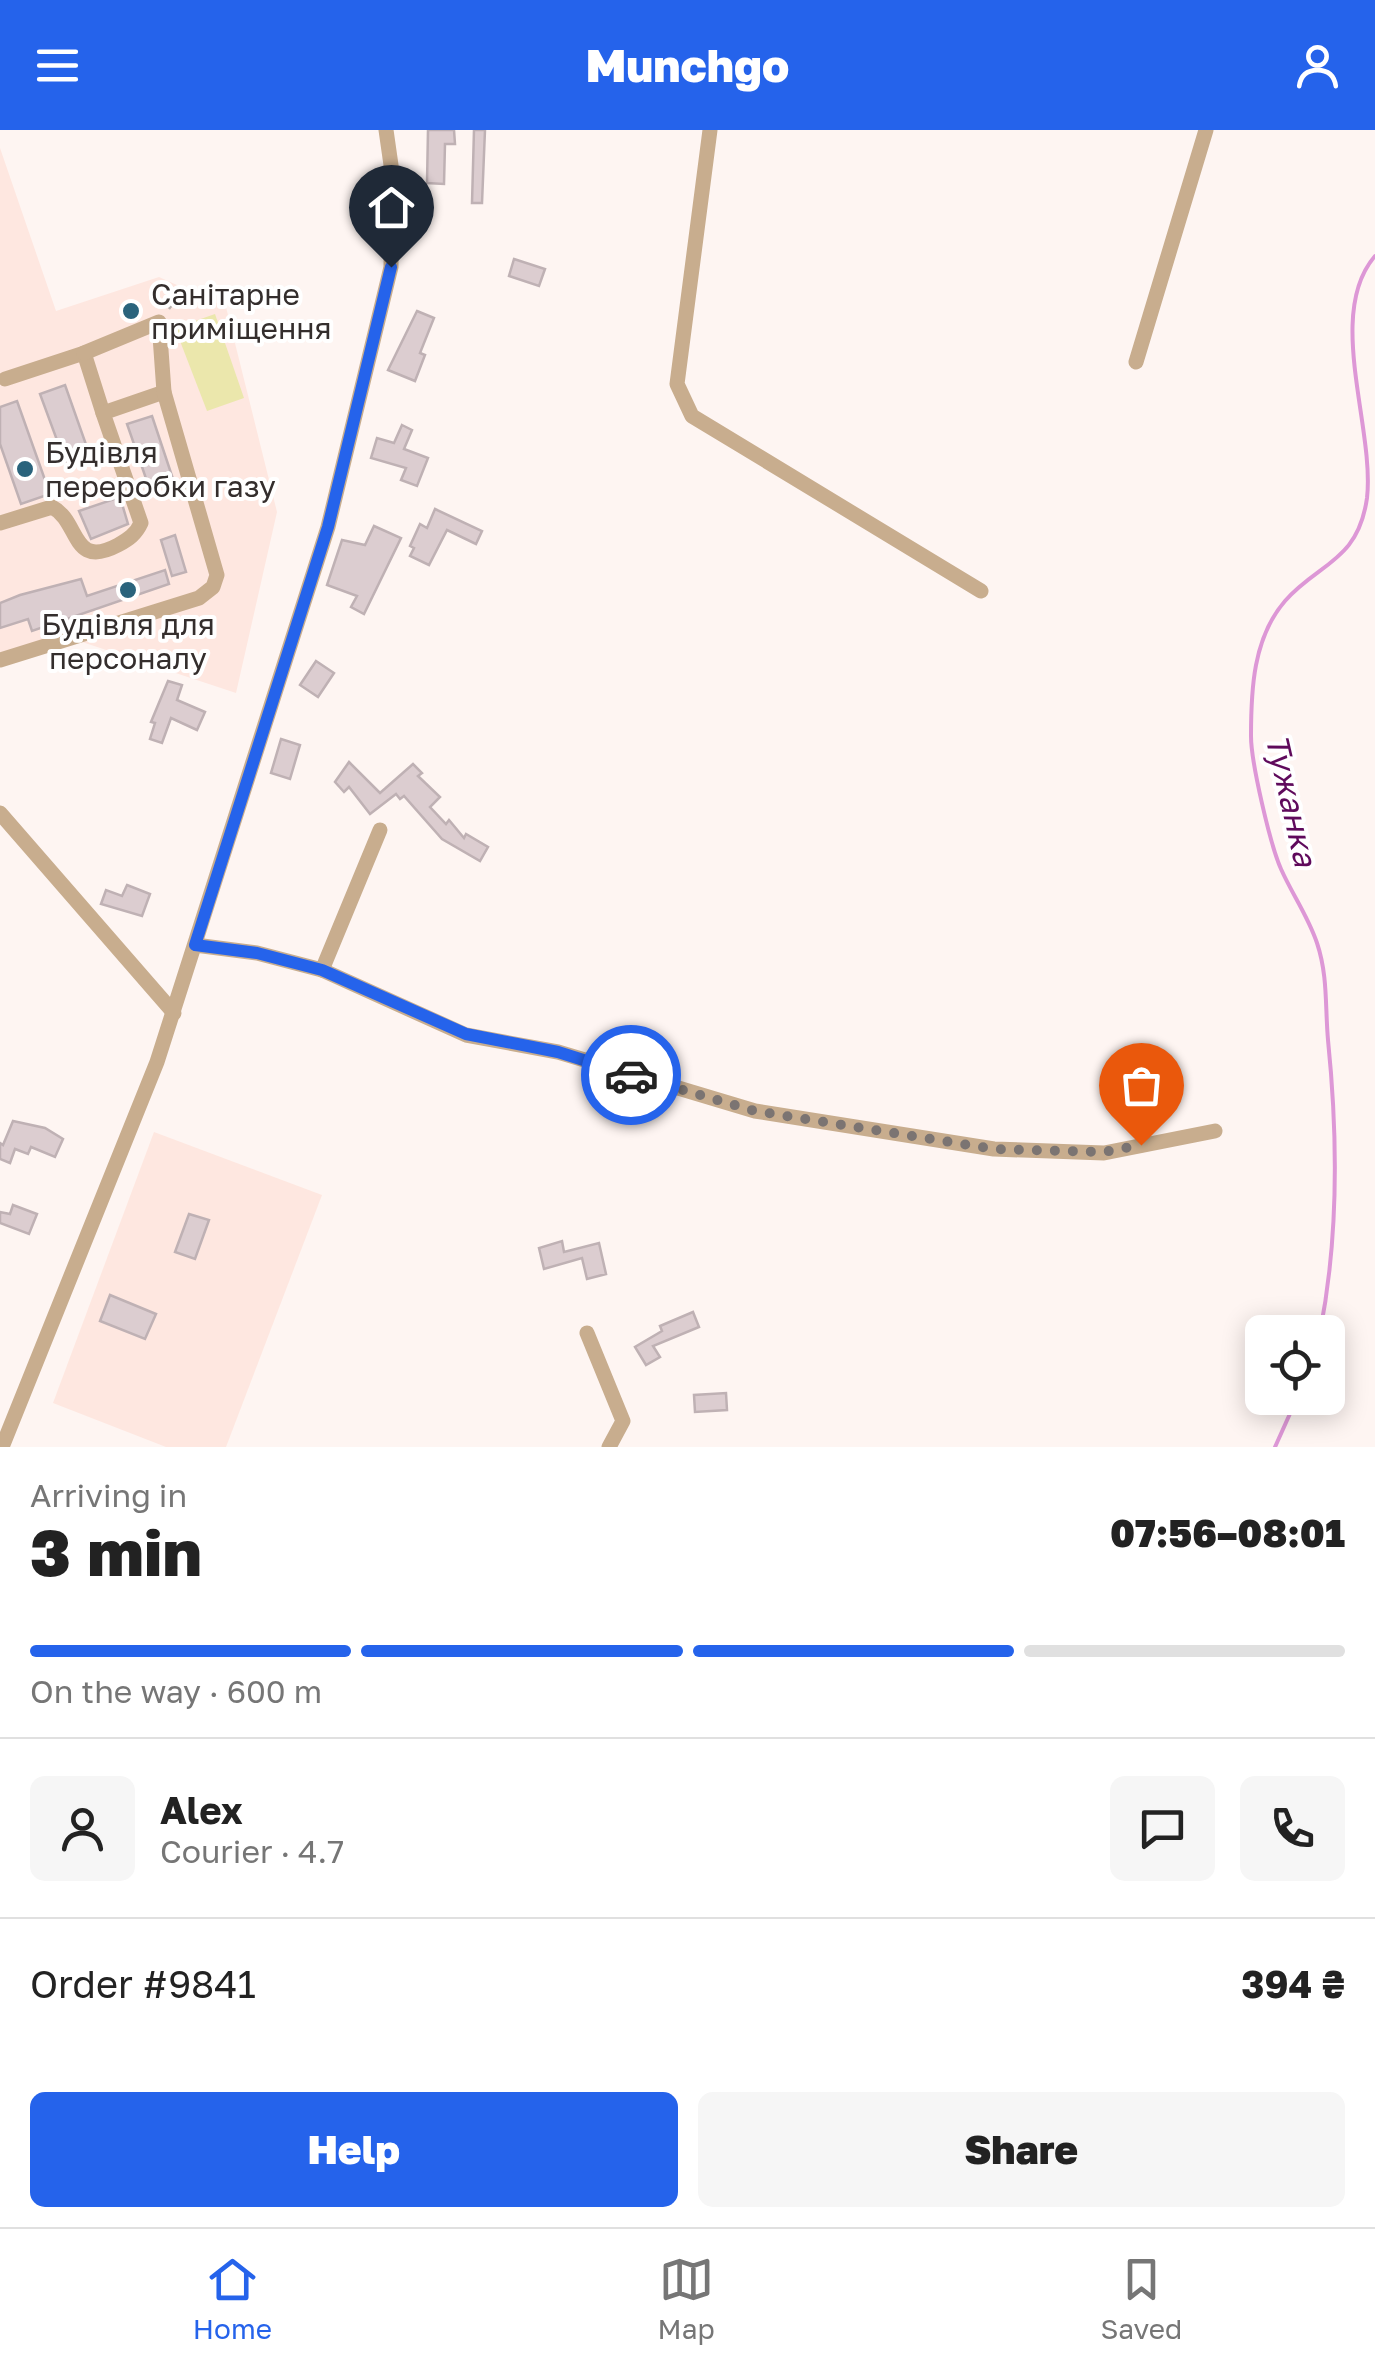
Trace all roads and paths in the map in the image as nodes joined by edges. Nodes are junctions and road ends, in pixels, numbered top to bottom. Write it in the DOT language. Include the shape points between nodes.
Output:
graph roads {
  1 [pos="386,130"];
  2 [pos="710,130"];
  3 [pos="1206,130"];
  4 [pos="182,291"];
  5 [pos="159,322"];
  6 [pos="84,353"];
  7 [pos="1136,362"];
  8 [pos="5,379"];
  9 [pos="164,392"];
  10 [pos="103,413"];
  11 [pos="0,523"];
  12 [pos="981,590"];
  13 [pos="0,660"];
  14 [pos="0,813"];
  15 [pos="380,830"];
  16 [pos="195,945"];
  17 [pos="322,970"];
  18 [pos="174,1013"];
  19 [pos="1215,1130"];
  20 [pos="587,1334"];
  21 [pos="2,1447"];
  22 [pos="609,1447"];
  1 -- 16 [label="street" via="391,267 369,369 328,527"];
  2 -- 12 [label="street" via="678,384 692,416"];
  3 -- 7 [label="street"];
  4 -- 5 [label="path"];
  5 -- 6 [label="street"];
  5 -- 9 [label="street"];
  6 -- 8 [label="street"];
  6 -- 10 [label="street"];
  9 -- 10 [label="street"];
  9 -- 13 [label="street" via="217,574 213,587 199,598"];
  10 -- 11 [label="street" via="141,523 134,535 106,551 88,550 52,507"];
  14 -- 18 [label="street"];
  15 -- 17 [label="street"];
  16 -- 17 [label="street"];
  16 -- 18 [label="street"];
  17 -- 19 [label="street" via="466,1034 558,1052 755,1111 994,1149 1104,1152"];
  18 -- 21 [label="street"];
  20 -- 22 [label="street" via="623,1421"];
}
